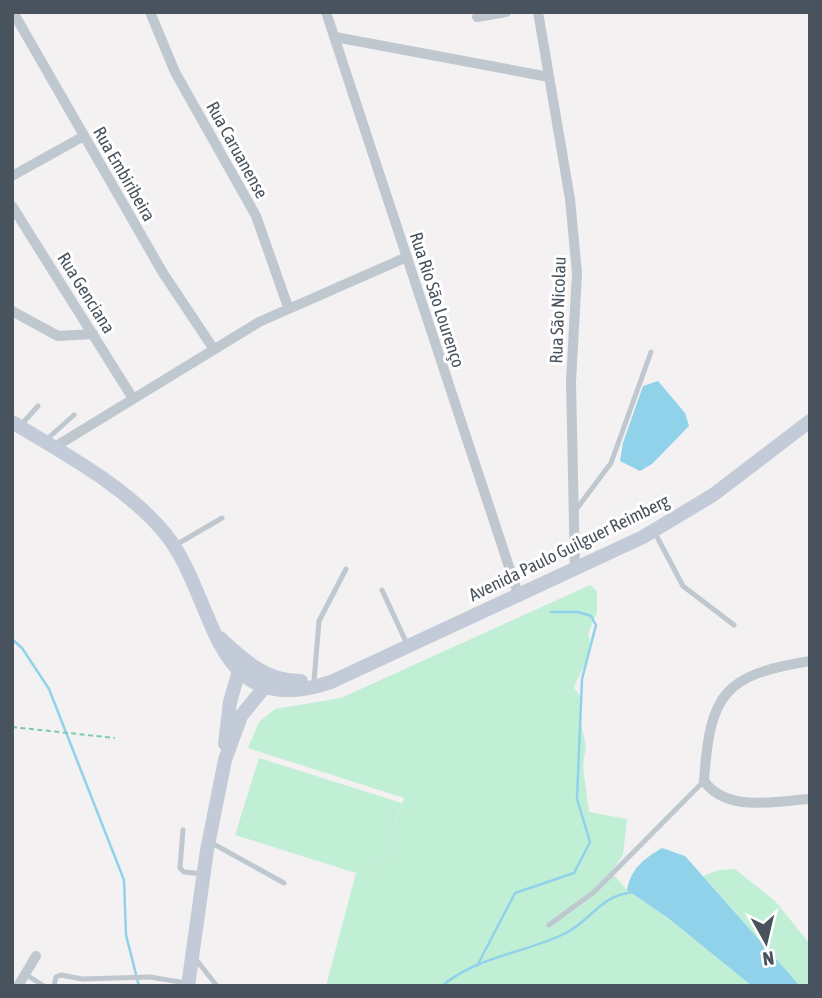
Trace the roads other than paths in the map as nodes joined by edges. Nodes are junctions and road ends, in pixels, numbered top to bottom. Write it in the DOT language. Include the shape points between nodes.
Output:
graph roads {
  1 [pos="150,12"];
  2 [pos="326,12"];
  3 [pos="506,12"];
  4 [pos="538,12"];
  5 [pos="477,17"];
  6 [pos="15,20"];
  7 [pos="335,37"];
  8 [pos="550,77"];
  9 [pos="84,136"];
  10 [pos="12,176"];
  11 [pos="12,206"];
  12 [pos="407,257"];
  13 [pos="288,307"];
  14 [pos="12,311"];
  15 [pos="93,334"];
  16 [pos="213,348"];
  17 [pos="650,352"];
  18 [pos="132,397"];
  19 [pos="38,406"];
  20 [pos="74,415"];
  21 [pos="810,421"];
  22 [pos="16,424"];
  23 [pos="48,445"];
  24 [pos="573,514"];
  25 [pos="222,518"];
  26 [pos="654,530"];
  27 [pos="174,546"];
  28 [pos="346,569"];
  29 [pos="575,570"];
  30 [pos="382,590"];
  31 [pos="519,597"];
  32 [pos="734,625"];
  33 [pos="215,633"];
  34 [pos="408,647"];
  35 [pos="810,661"];
  36 [pos="259,671"];
  37 [pos="238,674"];
  38 [pos="314,681"];
  39 [pos="331,682"];
  40 [pos="270,689"];
  41 [pos="225,760"];
  42 [pos="704,781"];
  43 [pos="810,799"];
  44 [pos="183,830"];
  45 [pos="209,842"];
  46 [pos="204,874"];
  47 [pos="284,883"];
  48 [pos="549,925"];
  49 [pos="192,955"];
  50 [pos="36,956"];
  51 [pos="25,974"];
  52 [pos="189,985"];
  53 [pos="18,986"];
  54 [pos="44,986"];
  55 [pos="54,986"];
  56 [pos="217,986"];
  1 -- 13 [label="street, Rua Caruanense" via="175,72 256,216"];
  2 -- 7 [label="street, Rua Rio São Lourenço"];
  3 -- 5 [label="street"];
  4 -- 8 [label="street, Rua São Nicolau"];
  6 -- 9 [label="street, Rua Embiribeira"];
  7 -- 8 [label="street"];
  7 -- 12 [label="street, Rua Rio São Lourenço"];
  8 -- 24 [label="street, Rua São Nicolau" via="577,273 571,382"];
  9 -- 10 [label="street"];
  9 -- 16 [label="street, Rua Embiribeira" via="163,273"];
  11 -- 15 [label="street, Rua Genciana"];
  12 -- 13 [label="street"];
  12 -- 31 [label="street, Rua Rio São Lourenço"];
  13 -- 16 [label="street"];
  14 -- 15 [label="street" via="58,336"];
  15 -- 18 [label="street, Rua Genciana"];
  16 -- 18 [label="street"];
  17 -- 24 [label="lane" via="611,463"];
  18 -- 23 [label="street"];
  19 -- 22 [label="lane"];
  20 -- 23 [label="lane"];
  21 -- 26 [label="main road, Avenida Paulo Guilguer Reimberg" via="713,495"];
  22 -- 23 [label="main road, Avenida Paulo Guilguer Reimberg"];
  23 -- 27 [label="main road, Avenida Paulo Guilguer Reimberg" via="139,509"];
  24 -- 29 [label="street, Rua São Nicolau"];
  25 -- 27 [label="lane"];
  26 -- 29 [label="main road, Avenida Paulo Guilguer Reimberg"];
  26 -- 32 [label="lane" via="683,586"];
  27 -- 33 [label="main road, Avenida Paulo Guilguer Reimberg"];
  28 -- 38 [label="lane" via="320,617"];
  29 -- 31 [label="main road, Avenida Paulo Guilguer Reimberg"];
  30 -- 34 [label="lane"];
  31 -- 34 [label="main road, Avenida Paulo Guilguer Reimberg"];
  33 -- 36 [label="main road, Avenida Paulo Guilguer Reimberg"];
  33 -- 37 [label="main road, Avenida Paulo Guilguer Reimberg"];
  34 -- 39 [label="main road, Avenida Paulo Guilguer Reimberg"];
  35 -- 42 [label="street" via="759,672 726,690 709,734"];
  36 -- 37 [label="main road"];
  36 -- 38 [label="main road, Avenida Paulo Guilguer Reimberg" via="292,682"];
  36 -- 40 [label="main road"];
  37 -- 40 [label="main road, Avenida Paulo Guilguer Reimberg"];
  37 -- 41 [label="main road" via="230,702"];
  38 -- 39 [label="main road, Avenida Paulo Guilguer Reimberg"];
  39 -- 40 [label="main road, Avenida Paulo Guilguer Reimberg" via="309,689"];
  40 -- 41 [label="main road" via="241,716"];
  41 -- 45 [label="main road"];
  42 -- 43 [label="street" via="728,801"];
  42 -- 48 [label="lane" via="594,892"];
  44 -- 46 [label="lane" via="180,868"];
  45 -- 46 [label="main road"];
  45 -- 47 [label="lane"];
  46 -- 49 [label="main road"];
  49 -- 52 [label="main road"];
  49 -- 56 [label="lane"];
  50 -- 51 [label="street"];
  51 -- 53 [label="street"];
  51 -- 54 [label="lane"];
  52 -- 55 [label="lane" via="150,977 82,979 61,975"];
}
